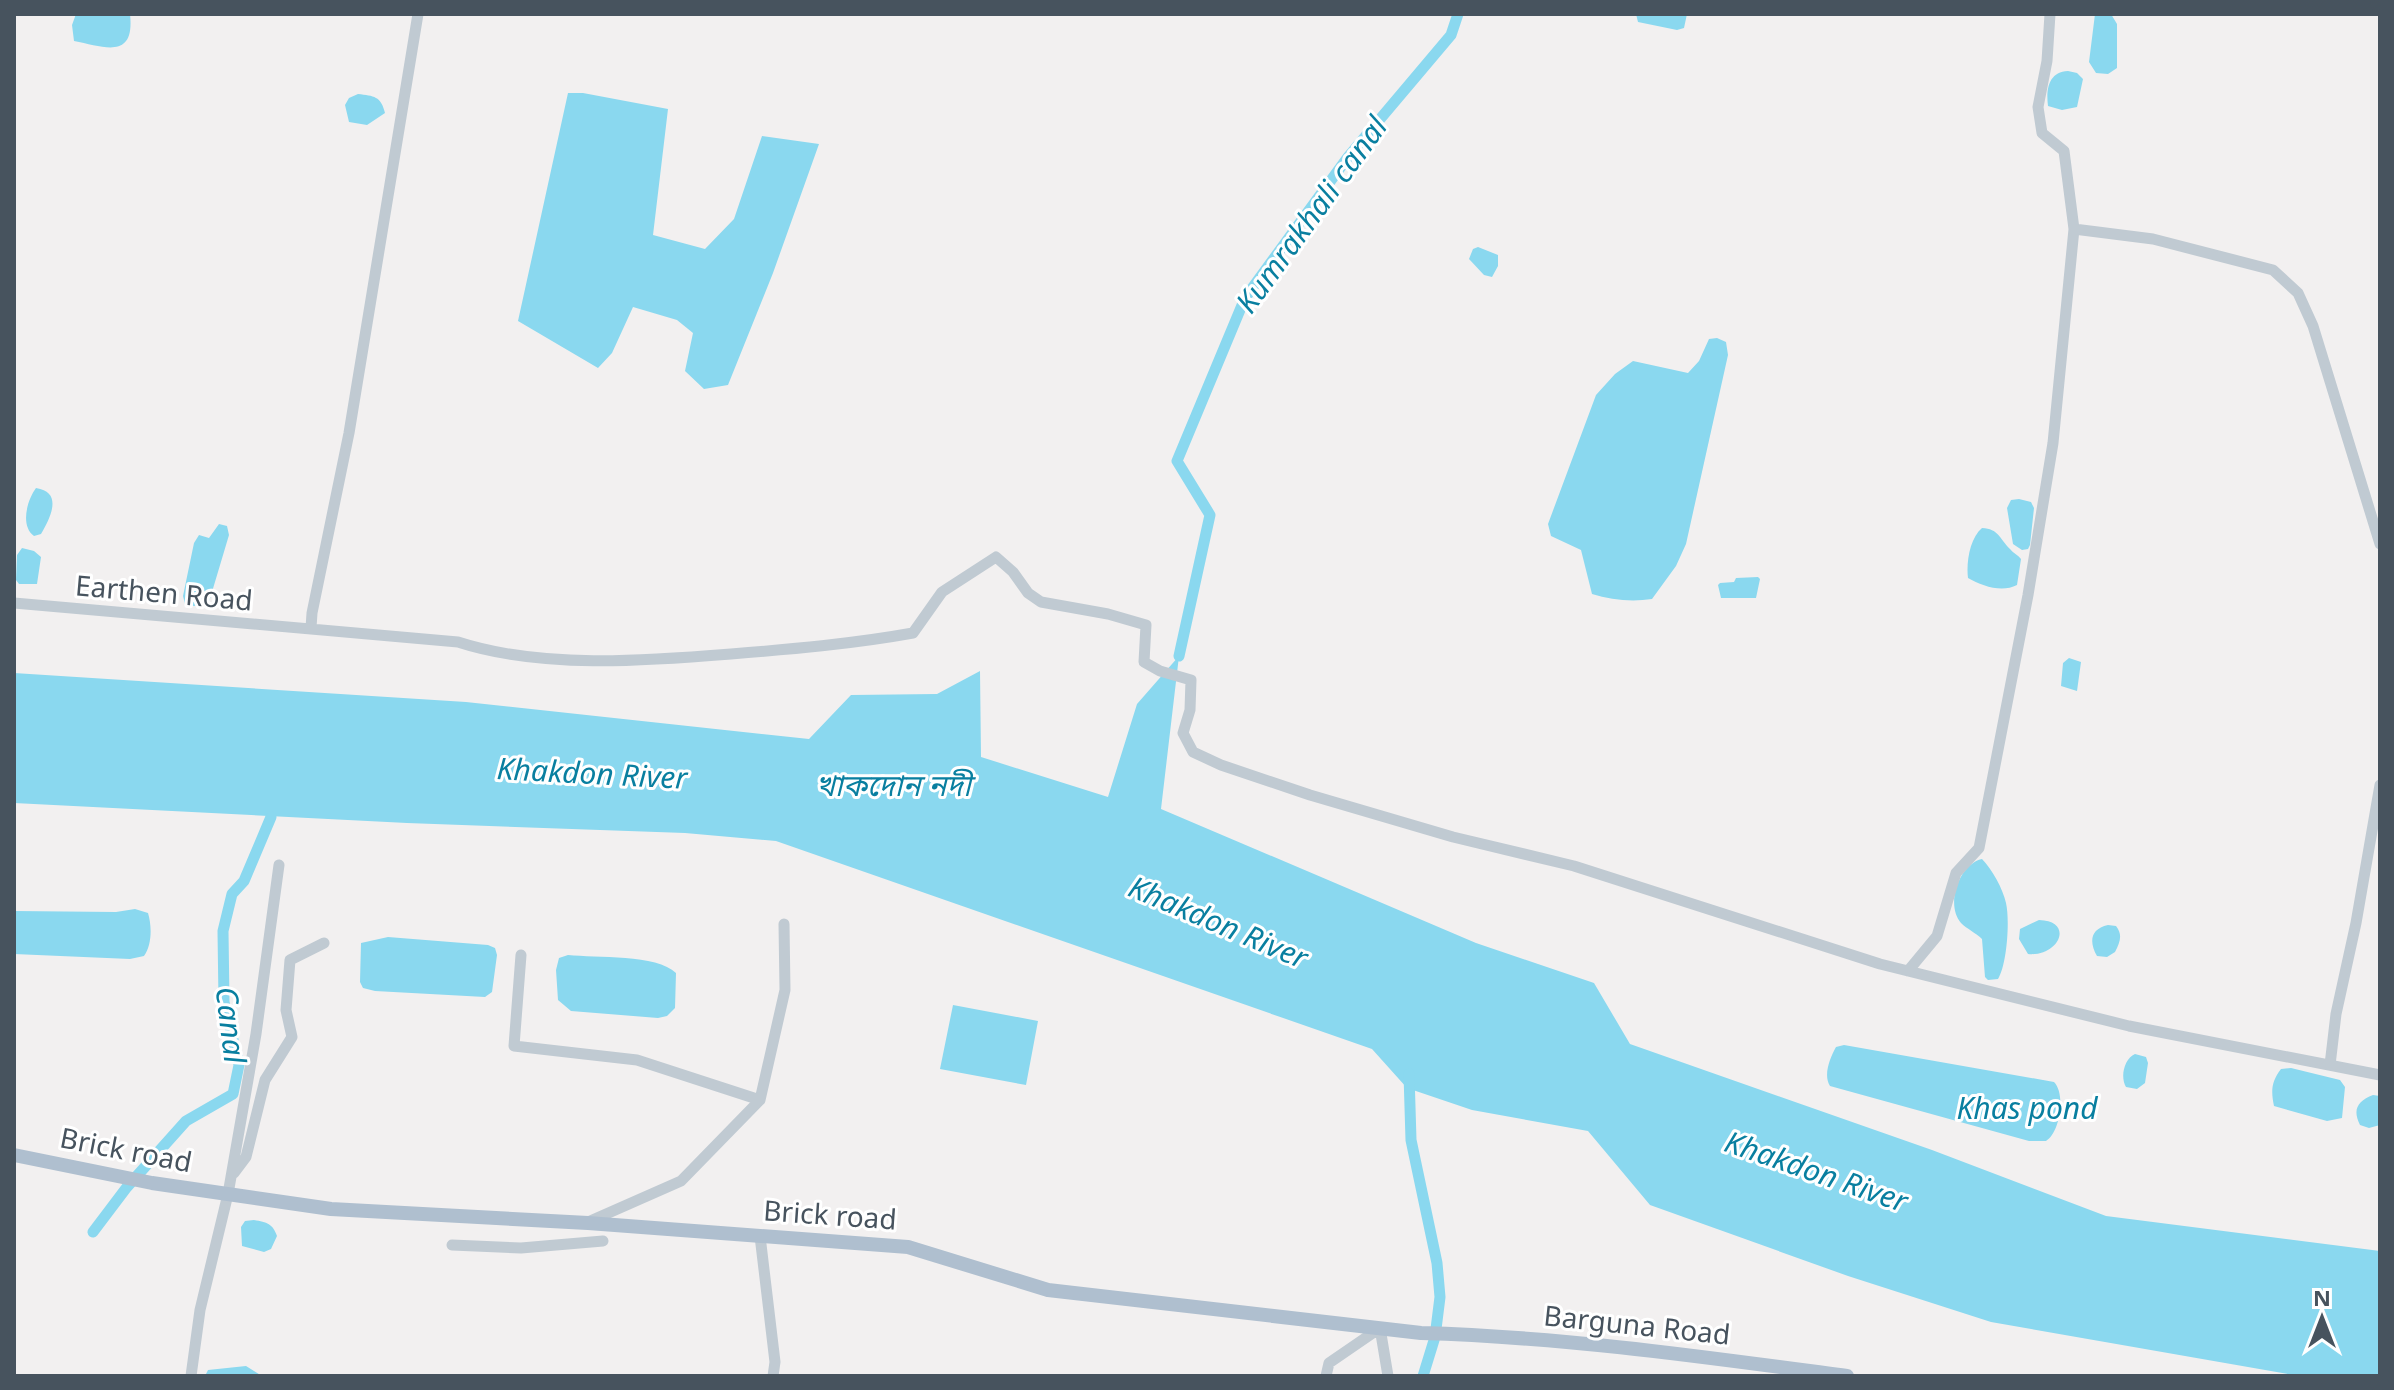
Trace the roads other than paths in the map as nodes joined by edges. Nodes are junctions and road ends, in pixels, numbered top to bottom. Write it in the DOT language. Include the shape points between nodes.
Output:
graph roads {
  1 [pos="418,14"];
  2 [pos="2050,14"];
  3 [pos="2074,229"];
  4 [pos="2380,544"];
  5 [pos="14,603"];
  6 [pos="311,628"];
  7 [pos="2380,785"];
  8 [pos="279,865"];
  9 [pos="784,924"];
  10 [pos="324,943"];
  11 [pos="521,955"];
  12 [pos="1908,971"];
  13 [pos="2330,1065"];
  14 [pos="2380,1075"];
  15 [pos="760,1100"];
  16 [pos="14,1155"];
  17 [pos="231,1177"];
  18 [pos="228,1194"];
  19 [pos="571,1222"];
  20 [pos="588,1223"];
  21 [pos="760,1236"];
  22 [pos="603,1241"];
  23 [pos="570,1244"];
  24 [pos="452,1245"];
  25 [pos="1380,1328"];
  26 [pos="1421,1333"];
  27 [pos="1750,1369"];
  28 [pos="191,1376"];
  29 [pos="773,1376"];
  30 [pos="1326,1376"];
  31 [pos="1388,1376"];
  32 [pos="1847,1376"];
  1 -- 6 [label="street"];
  2 -- 3 [label="street" via="2038,107 2042,133 2064,151"];
  3 -- 4 [label="street" via="2153,239 2254,264 2273,270 2298,293 2313,326"];
  3 -- 12 [label="street" via="2051,458 1982,835 1979,848 1956,873 1937,936"];
  5 -- 6 [label="street, Earthen Road"];
  6 -- 12 [label="street, Earthen Road" via="458,642 489,652 636,662 849,644 913,633 942,592 996,557 1041,602 1146,625 1144,662 1191,680 1183,733 1193,752 1221,765 1453,837 1574,866"];
  7 -- 13 [label="street"];
  8 -- 17 [label="street, Brick road"];
  9 -- 15 [label="street" via="785,990"];
  10 -- 17 [label="street" via="290,960 286,1010 292,1037 265,1080 246,1157"];
  11 -- 15 [label="street" via="514,1046 637,1060"];
  12 -- 13 [label="street" via="2129,1026"];
  13 -- 14 [label="street"];
  15 -- 20 [label="street" via="681,1181"];
  16 -- 18 [label="main road, Brick road"];
  17 -- 18 [label="street, Brick road"];
  18 -- 19 [label="main road, Brick road" via="331,1209"];
  18 -- 28 [label="street, Brick road" via="200,1310"];
  19 -- 20 [label="main road, Brick road"];
  19 -- 23 [label="street"];
  20 -- 21 [label="main road, Brick road"];
  21 -- 25 [label="main road, Brick road" via="908,1247 1048,1290"];
  21 -- 29 [label="street"];
  22 -- 23 [label="street"];
  23 -- 24 [label="street"];
  25 -- 26 [label="main road, Brick road"];
  25 -- 30 [label="street" via="1329,1363"];
  25 -- 31 [label="street"];
  26 -- 27 [label="main road, Barguna Road" via="1659,1350"];
  27 -- 32 [label="main road, Barguna Road"];
}
